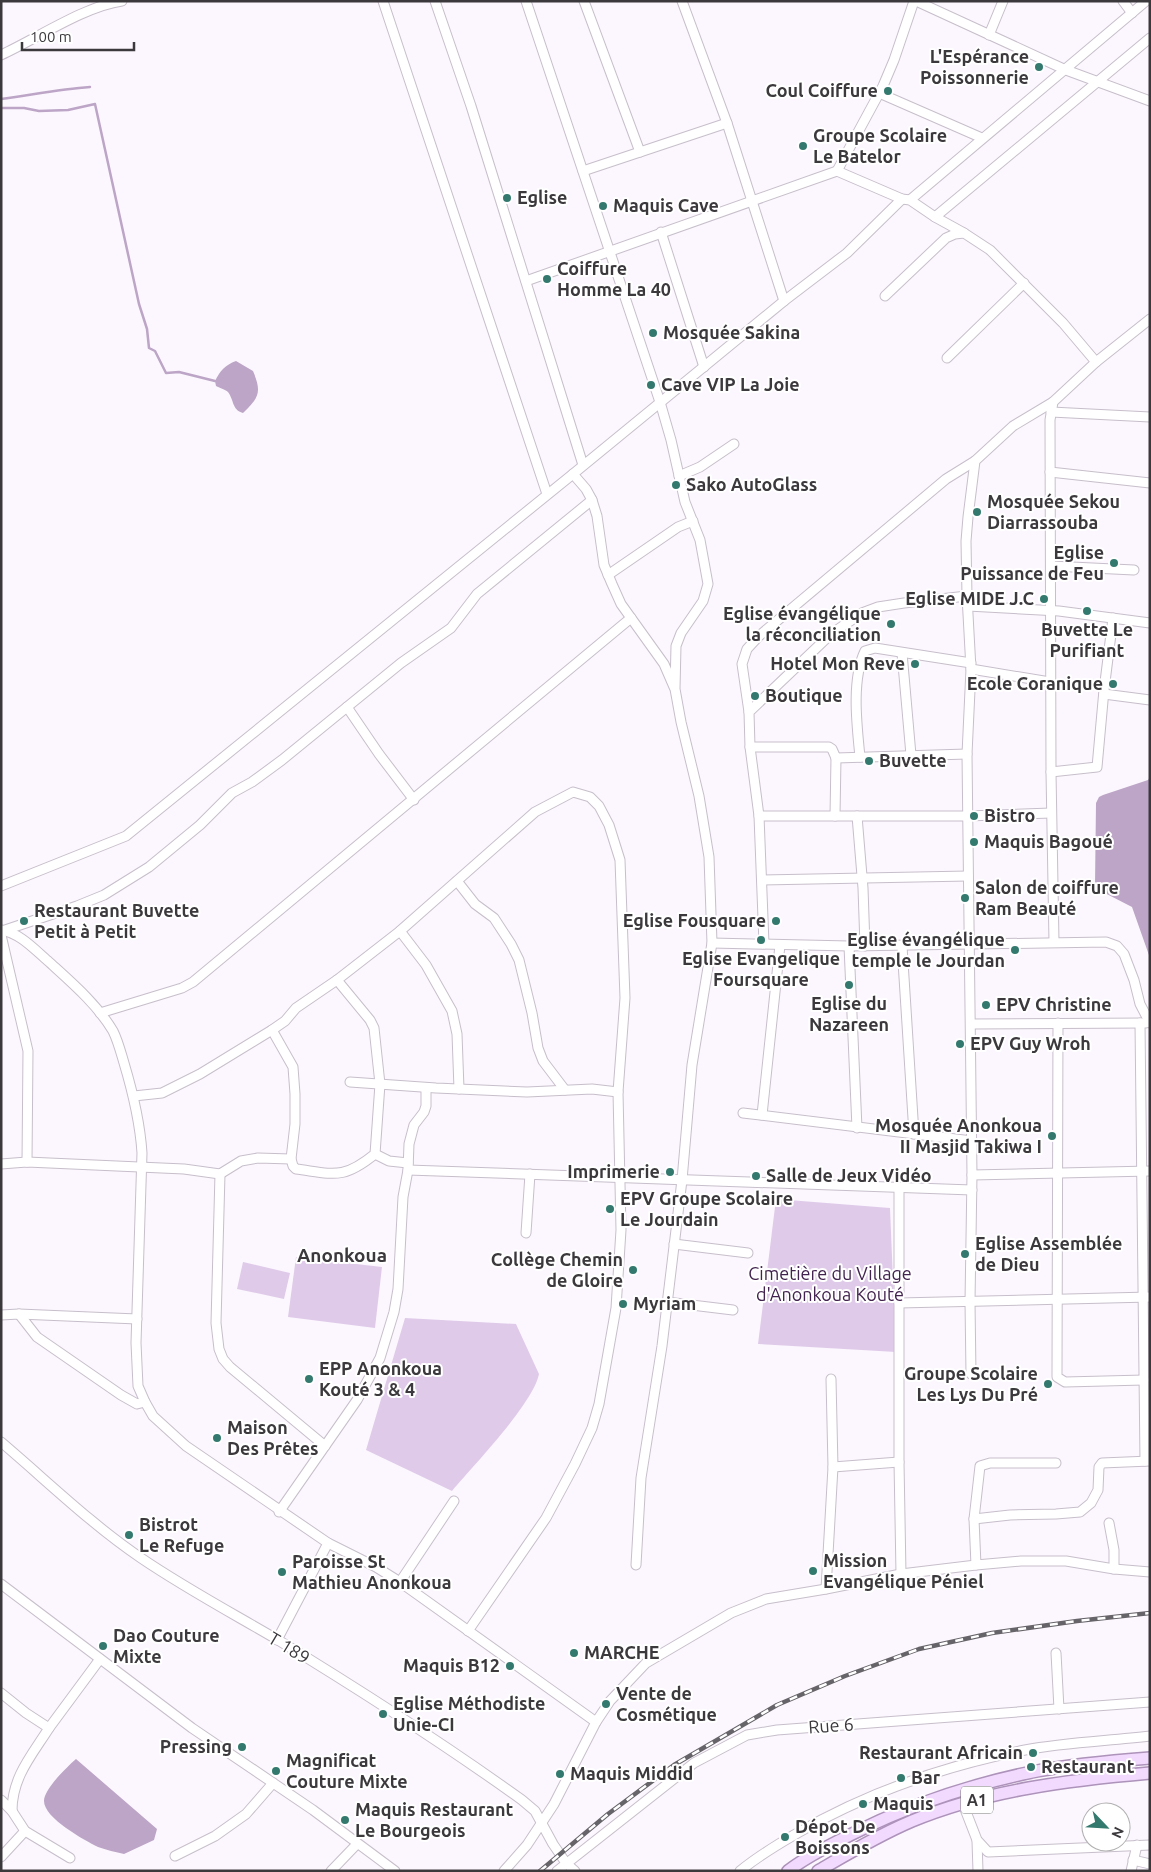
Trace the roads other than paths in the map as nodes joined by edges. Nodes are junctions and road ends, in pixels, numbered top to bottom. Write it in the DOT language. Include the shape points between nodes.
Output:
graph roads {
  1 [pos="122,1"];
  2 [pos="383,1"];
  3 [pos="435,1"];
  4 [pos="526,1"];
  5 [pos="584,1"];
  6 [pos="682,1"];
  7 [pos="915,1"];
  8 [pos="1004,1"];
  9 [pos="1123,1"];
  10 [pos="1146,1"];
  11 [pos="108,2"];
  12 [pos="1132,13"];
  13 [pos="989,35"];
  14 [pos="1150,38"];
  15 [pos="1,55"];
  16 [pos="1066,70"];
  17 [pos="1098,82"];
  18 [pos="879,93"];
  19 [pos="1150,101"];
  20 [pos="727,123"];
  21 [pos="982,138"];
  22 [pos="640,152"];
  23 [pos="583,171"];
  24 [pos="837,171"];
  25 [pos="906,199"];
  26 [pos="752,201"];
  27 [pos="935,217"];
  28 [pos="661,232"];
  29 [pos="964,233"];
  30 [pos="610,251"];
  31 [pos="526,280"];
  32 [pos="1024,283"];
  33 [pos="885,296"];
  34 [pos="784,301"];
  35 [pos="1150,319"];
  36 [pos="947,358"];
  37 [pos="1096,362"];
  38 [pos="704,367"];
  39 [pos="660,402"];
  40 [pos="1053,402"];
  41 [pos="1051,412"];
  42 [pos="1150,417"];
  43 [pos="734,444"];
  44 [pos="975,461"];
  45 [pos="583,465"];
  46 [pos="1050,472"];
  47 [pos="573,474"];
  48 [pos="679,476"];
  49 [pos="1150,483"];
  50 [pos="547,494"];
  51 [pos="592,500"];
  52 [pos="693,521"];
  53 [pos="1051,566"];
  54 [pos="1134,570"];
  55 [pos="608,575"];
  56 [pos="968,601"];
  57 [pos="1051,610"];
  58 [pos="631,618"];
  59 [pos="1113,618"];
  60 [pos="1150,623"];
  61 [pos="902,653"];
  62 [pos="971,666"];
  63 [pos="1050,682"];
  64 [pos="675,689"];
  65 [pos="1104,694"];
  66 [pos="1150,700"];
  67 [pos="347,707"];
  68 [pos="749,712"];
  69 [pos="750,747"];
  70 [pos="967,754"];
  71 [pos="911,755"];
  72 [pos="860,757"];
  73 [pos="836,758"];
  74 [pos="1051,772"];
  75 [pos="414,800"];
  76 [pos="1051,813"];
  77 [pos="759,816"];
  78 [pos="835,816"];
  79 [pos="857,816"];
  80 [pos="967,816"];
  81 [pos="968,876"];
  82 [pos="861,878"];
  83 [pos="762,880"];
  84 [pos="456,881"];
  85 [pos="1,886"];
  86 [pos="400,931"];
  87 [pos="3,932"];
  88 [pos="1054,942"];
  89 [pos="712,943"];
  90 [pos="764,944"];
  91 [pos="969,944"];
  92 [pos="780,945"];
  93 [pos="849,946"];
  94 [pos="865,946"];
  95 [pos="902,946"];
  96 [pos="337,980"];
  97 [pos="100,1013"];
  98 [pos="1058,1022"];
  99 [pos="1140,1023"];
  100 [pos="1150,1023"];
  101 [pos="971,1024"];
  102 [pos="272,1030"];
  103 [pos="350,1082"];
  104 [pos="380,1084"];
  105 [pos="426,1088"];
  106 [pos="459,1089"];
  107 [pos="565,1090"];
  108 [pos="618,1092"];
  109 [pos="134,1096"];
  110 [pos="743,1113"];
  111 [pos="762,1116"];
  112 [pos="858,1128"];
  113 [pos="914,1134"];
  114 [pos="972,1141"];
  115 [pos="375,1154"];
  116 [pos="291,1159"];
  117 [pos="26,1162"];
  118 [pos="1,1164"];
  119 [pos="408,1166"];
  120 [pos="142,1168"];
  121 [pos="1146,1171"];
  122 [pos="1058,1172"];
  123 [pos="220,1174"];
  124 [pos="530,1174"];
  125 [pos="972,1175"];
  126 [pos="619,1178"];
  127 [pos="682,1180"];
  128 [pos="899,1188"];
  129 [pos="972,1190"];
  130 [pos="526,1233"];
  131 [pos="674,1244"];
  132 [pos="748,1253"];
  133 [pos="1146,1297"];
  134 [pos="1058,1298"];
  135 [pos="667,1302"];
  136 [pos="970,1302"];
  137 [pos="899,1303"];
  138 [pos="733,1310"];
  139 [pos="18,1314"];
  140 [pos="1,1315"];
  141 [pos="137,1319"];
  142 [pos="972,1374"];
  143 [pos="831,1379"];
  144 [pos="1144,1380"];
  145 [pos="145,1402"];
  146 [pos="1,1442"];
  147 [pos="325,1446"];
  148 [pos="1148,1461"];
  149 [pos="899,1462"];
  150 [pos="1056,1463"];
  151 [pos="833,1467"];
  152 [pos="454,1501"];
  153 [pos="279,1512"];
  154 [pos="974,1519"];
  155 [pos="1109,1523"];
  156 [pos="328,1543"];
  157 [pos="636,1565"];
  158 [pos="976,1565"];
  159 [pos="1114,1569"];
  160 [pos="1150,1572"];
  161 [pos="901,1574"];
  162 [pos="400,1582"];
  163 [pos="1,1584"];
  164 [pos="826,1589"];
  165 [pos="468,1630"];
  166 [pos="277,1640"];
  167 [pos="1056,1652"];
  168 [pos="100,1659"];
  169 [pos="1,1693"];
  170 [pos="1150,1702"];
  171 [pos="1059,1709"];
  172 [pos="596,1722"];
  173 [pos="49,1728"];
  174 [pos="1150,1736"];
  175 [pos="1150,1758"];
  176 [pos="1150,1773"];
  177 [pos="273,1783"];
  178 [pos="1,1800"];
  179 [pos="963,1804"];
  180 [pos="12,1810"];
  181 [pos="541,1821"];
  182 [pos="25,1831"];
  183 [pos="977,1840"];
  184 [pos="357,1844"];
  185 [pos="1150,1845"];
  186 [pos="1137,1846"];
  187 [pos="176,1856"];
  188 [pos="1,1857"];
  189 [pos="70,1858"];
  190 [pos="1134,1860"];
  191 [pos="566,1863"];
  192 [pos="1150,1864"];
  193 [pos="331,1871"];
  194 [pos="395,1871"];
  195 [pos="504,1871"];
  196 [pos="556,1871"];
  197 [pos="574,1871"];
  198 [pos="740,1871"];
  199 [pos="788,1871"];
  200 [pos="818,1871"];
  201 [pos="978,1871"];
  202 [pos="1131,1871"];
  1 -- 11 [label="street"];
  2 -- 50 [label="street"];
  3 -- 31 [label="street"];
  4 -- 23 [label="street"];
  5 -- 22 [label="street"];
  6 -- 20 [label="street"];
  7 -- 13 [label="street"];
  7 -- 18 [label="street"];
  8 -- 13 [label="street"];
  9 -- 12 [label="street"];
  10 -- 12 [label="street"];
  11 -- 15 [label="street"];
  12 -- 16 [label="street"];
  13 -- 16 [label="street"];
  14 -- 17 [label="street"];
  16 -- 17 [label="street"];
  16 -- 21 [label="street"];
  17 -- 19 [label="street"];
  17 -- 27 [label="street"];
  18 -- 21 [label="street"];
  18 -- 24 [label="street"];
  20 -- 22 [label="street"];
  20 -- 26 [label="street"];
  21 -- 25 [label="street"];
  22 -- 23 [label="street"];
  23 -- 30 [label="street"];
  24 -- 25 [label="street"];
  24 -- 26 [label="street"];
  25 -- 27 [label="street"];
  25 -- 34 [label="street" via="847,253"];
  26 -- 28 [label="street"];
  26 -- 34 [label="street"];
  27 -- 29 [label="street"];
  28 -- 30 [label="street"];
  28 -- 38 [label="street"];
  29 -- 32 [label="street" via="990,250"];
  29 -- 33 [label="street" via="946,238"];
  30 -- 31 [label="street"];
  30 -- 39 [label="street"];
  31 -- 45 [label="street"];
  32 -- 36 [label="street"];
  32 -- 37 [label="street"];
  34 -- 38 [label="street"];
  35 -- 37 [label="street"];
  37 -- 40 [label="street"];
  38 -- 39 [label="street"];
  39 -- 45 [label="street"];
  39 -- 48 [label="street"];
  40 -- 41 [label="street"];
  40 -- 44 [label="street" via="1013,426"];
  41 -- 42 [label="street"];
  41 -- 46 [label="street"];
  43 -- 48 [label="street" via="700,467"];
  44 -- 56 [label="street" via="966,541"];
  44 -- 68 [label="street" via="946,479 759,636 742,664"];
  45 -- 47 [label="street"];
  46 -- 49 [label="street"];
  46 -- 53 [label="street"];
  47 -- 50 [label="street"];
  47 -- 51 [label="street"];
  48 -- 52 [label="street"];
  50 -- 85 [label="street" via="126,836"];
  51 -- 55 [label="street" via="598,516"];
  51 -- 67 [label="street" via="477,594 451,628"];
  52 -- 55 [label="street" via="678,527"];
  52 -- 64 [label="street" via="708,584 703,601 676,646"];
  53 -- 54 [label="street"];
  53 -- 57 [label="street"];
  55 -- 58 [label="street"];
  56 -- 57 [label="street"];
  56 -- 62 [label="street"];
  56 -- 68 [label="street" via="904,603 862,613 831,634"];
  57 -- 59 [label="street"];
  57 -- 63 [label="street"];
  58 -- 64 [label="street" via="664,664"];
  58 -- 75 [label="street"];
  59 -- 60 [label="street"];
  59 -- 65 [label="street"];
  61 -- 62 [label="street"];
  61 -- 71 [label="street"];
  61 -- 72 [label="street" via="870,648 861,660 856,715"];
  62 -- 63 [label="street"];
  62 -- 70 [label="street"];
  63 -- 74 [label="street"];
  64 -- 89 [label="street" via="710,857"];
  65 -- 66 [label="street"];
  65 -- 74 [label="street" via="1097,767"];
  67 -- 75 [label="street"];
  67 -- 87 [label="street" via="282,760 232,793 200,825 149,867 104,895"];
  68 -- 69 [label="street"];
  69 -- 73 [label="street" via="828,747"];
  69 -- 77 [label="street"];
  70 -- 71 [label="street"];
  70 -- 80 [label="street"];
  71 -- 72 [label="street"];
  72 -- 73 [label="street"];
  73 -- 78 [label="street"];
  74 -- 76 [label="street"];
  75 -- 97 [label="street" via="193,982"];
  76 -- 80 [label="street"];
  76 -- 88 [label="street"];
  77 -- 78 [label="street"];
  77 -- 83 [label="street"];
  78 -- 79 [label="street"];
  79 -- 80 [label="street"];
  79 -- 82 [label="street"];
  80 -- 81 [label="street"];
  81 -- 82 [label="street"];
  81 -- 91 [label="street"];
  82 -- 83 [label="street"];
  82 -- 94 [label="street"];
  83 -- 90 [label="street"];
  84 -- 86 [label="street"];
  84 -- 107 [label="street" via="475,904 494,918 511,944 519,960 538,1048 543,1061"];
  84 -- 108 [label="street" via="535,812 560,798 573,792 590,797 599,806 620,860 625,998"];
  86 -- 96 [label="street"];
  86 -- 106 [label="street" via="426,965 452,1011 457,1034"];
  87 -- 97 [label="street" via="20,937 71,981"];
  87 -- 117 [label="street" via="28,1051"];
  88 -- 91 [label="street"];
  88 -- 100 [label="street" via="1106,942 1117,946 1130,967 1140,1004"];
  89 -- 90 [label="street"];
  89 -- 127 [label="street" via="692,1066"];
  90 -- 92 [label="street"];
  91 -- 95 [label="street"];
  91 -- 101 [label="street"];
  92 -- 93 [label="street"];
  92 -- 111 [label="street"];
  93 -- 94 [label="street"];
  93 -- 112 [label="street"];
  94 -- 95 [label="street"];
  95 -- 113 [label="street"];
  96 -- 102 [label="street" via="296,1008"];
  96 -- 104 [label="street" via="374,1028"];
  97 -- 109 [label="street" via="113,1032"];
  98 -- 99 [label="street"];
  98 -- 101 [label="street"];
  98 -- 122 [label="street"];
  99 -- 100 [label="street"];
  99 -- 121 [label="street"];
  101 -- 114 [label="street"];
  102 -- 109 [label="street" via="162,1093"];
  102 -- 116 [label="street" via="293,1067 295,1114"];
  103 -- 104 [label="street"];
  104 -- 105 [label="street"];
  104 -- 115 [label="street"];
  105 -- 106 [label="street"];
  105 -- 119 [label="street" via="424,1112 411,1131"];
  106 -- 107 [label="street"];
  107 -- 108 [label="street"];
  108 -- 126 [label="street"];
  109 -- 120 [label="street"];
  110 -- 111 [label="street"];
  111 -- 112 [label="street"];
  112 -- 113 [label="street"];
  113 -- 114 [label="street"];
  114 -- 125 [label="street"];
  115 -- 116 [label="street" via="343,1174 296,1169"];
  115 -- 119 [label="street"];
  116 -- 123 [label="street" via="241,1160"];
  117 -- 118 [label="street"];
  117 -- 120 [label="street"];
  119 -- 124 [label="street"];
  119 -- 147 [label="street" via="394,1312 380,1358 357,1400"];
  120 -- 123 [label="street"];
  120 -- 141 [label="street"];
  121 -- 122 [label="street"];
  121 -- 133 [label="street"];
  122 -- 125 [label="street"];
  122 -- 134 [label="street"];
  123 -- 147 [label="street" via="216,1323 223,1359"];
  124 -- 126 [label="street"];
  124 -- 130 [label="street"];
  125 -- 129 [label="street"];
  126 -- 127 [label="street"];
  126 -- 165 [label="street" via="616,1308 600,1404 592,1428 546,1518"];
  127 -- 128 [label="street"];
  127 -- 131 [label="street"];
  128 -- 129 [label="street"];
  128 -- 137 [label="street"];
  129 -- 136 [label="street"];
  131 -- 132 [label="street"];
  131 -- 135 [label="street"];
  133 -- 134 [label="street"];
  133 -- 144 [label="street"];
  134 -- 136 [label="street"];
  134 -- 144 [label="street" via="1057,1377 1065,1382"];
  135 -- 138 [label="street"];
  135 -- 157 [label="street" via="641,1478"];
  136 -- 137 [label="street"];
  136 -- 142 [label="street"];
  137 -- 149 [label="street"];
  139 -- 140 [label="street"];
  139 -- 141 [label="street"];
  139 -- 145 [label="street" via="37,1337 121,1395 137,1404"];
  141 -- 145 [label="street" via="138,1386"];
  143 -- 151 [label="street"];
  144 -- 148 [label="street"];
  145 -- 153 [label="street" via="153,1416 186,1446"];
  146 -- 166 [label="street, T 189" via="139,1557"];
  147 -- 153 [label="street"];
  148 -- 154 [label="street" via="1102,1463 1098,1490 1091,1503 1080,1512"];
  149 -- 151 [label="street"];
  149 -- 161 [label="street"];
  150 -- 154 [label="street" via="990,1463 980,1466"];
  151 -- 164 [label="street"];
  152 -- 162 [label="street"];
  153 -- 156 [label="street"];
  154 -- 158 [label="street"];
  155 -- 159 [label="street"];
  156 -- 162 [label="street"];
  156 -- 166 [label="street"];
  158 -- 159 [label="street" via="1051,1560"];
  158 -- 161 [label="street"];
  159 -- 160 [label="street"];
  161 -- 164 [label="street"];
  162 -- 165 [label="street"];
  163 -- 168 [label="street"];
  164 -- 172 [label="street" via="758,1601 731,1613 646,1663 610,1701"];
  165 -- 172 [label="street"];
  166 -- 181 [label="street, T 189" via="504,1787 535,1810"];
  167 -- 171 [label="street"];
  168 -- 173 [label="street"];
  168 -- 177 [label="street"];
  169 -- 173 [label="street"];
  170 -- 171 [label="street, Rue 6"];
  171 -- 191 [label="street, Rue 6" via="747,1735 694,1763"];
  172 -- 181 [label="street" via="554,1804"];
  173 -- 180 [label="street" via="20,1772 13,1790"];
  174 -- 198 [label="street" via="1027,1750 944,1770 855,1802 755,1859"];
  175 -- 199 [label="main road, A1" via="1038,1771 986,1782 881,1819 824,1848"];
  176 -- 179 [label="main road, A1" via="1040,1786"];
  177 -- 184 [label="street"];
  177 -- 187 [label="street" via="246,1814"];
  178 -- 180 [label="street"];
  179 -- 183 [label="street"];
  179 -- 200 [label="main road, A1" via="913,1821"];
  180 -- 182 [label="street"];
  181 -- 191 [label="street, T 189"];
  181 -- 195 [label="street" via="527,1845"];
  182 -- 188 [label="street"];
  182 -- 189 [label="street"];
  183 -- 186 [label="street" via="988,1852"];
  183 -- 201 [label="street"];
  184 -- 193 [label="street"];
  184 -- 194 [label="street"];
  185 -- 186 [label="street"];
  186 -- 190 [label="street"];
  190 -- 192 [label="street"];
  190 -- 202 [label="street"];
  191 -- 196 [label="street, Rue 6"];
  191 -- 197 [label="street, T 189"];
}
